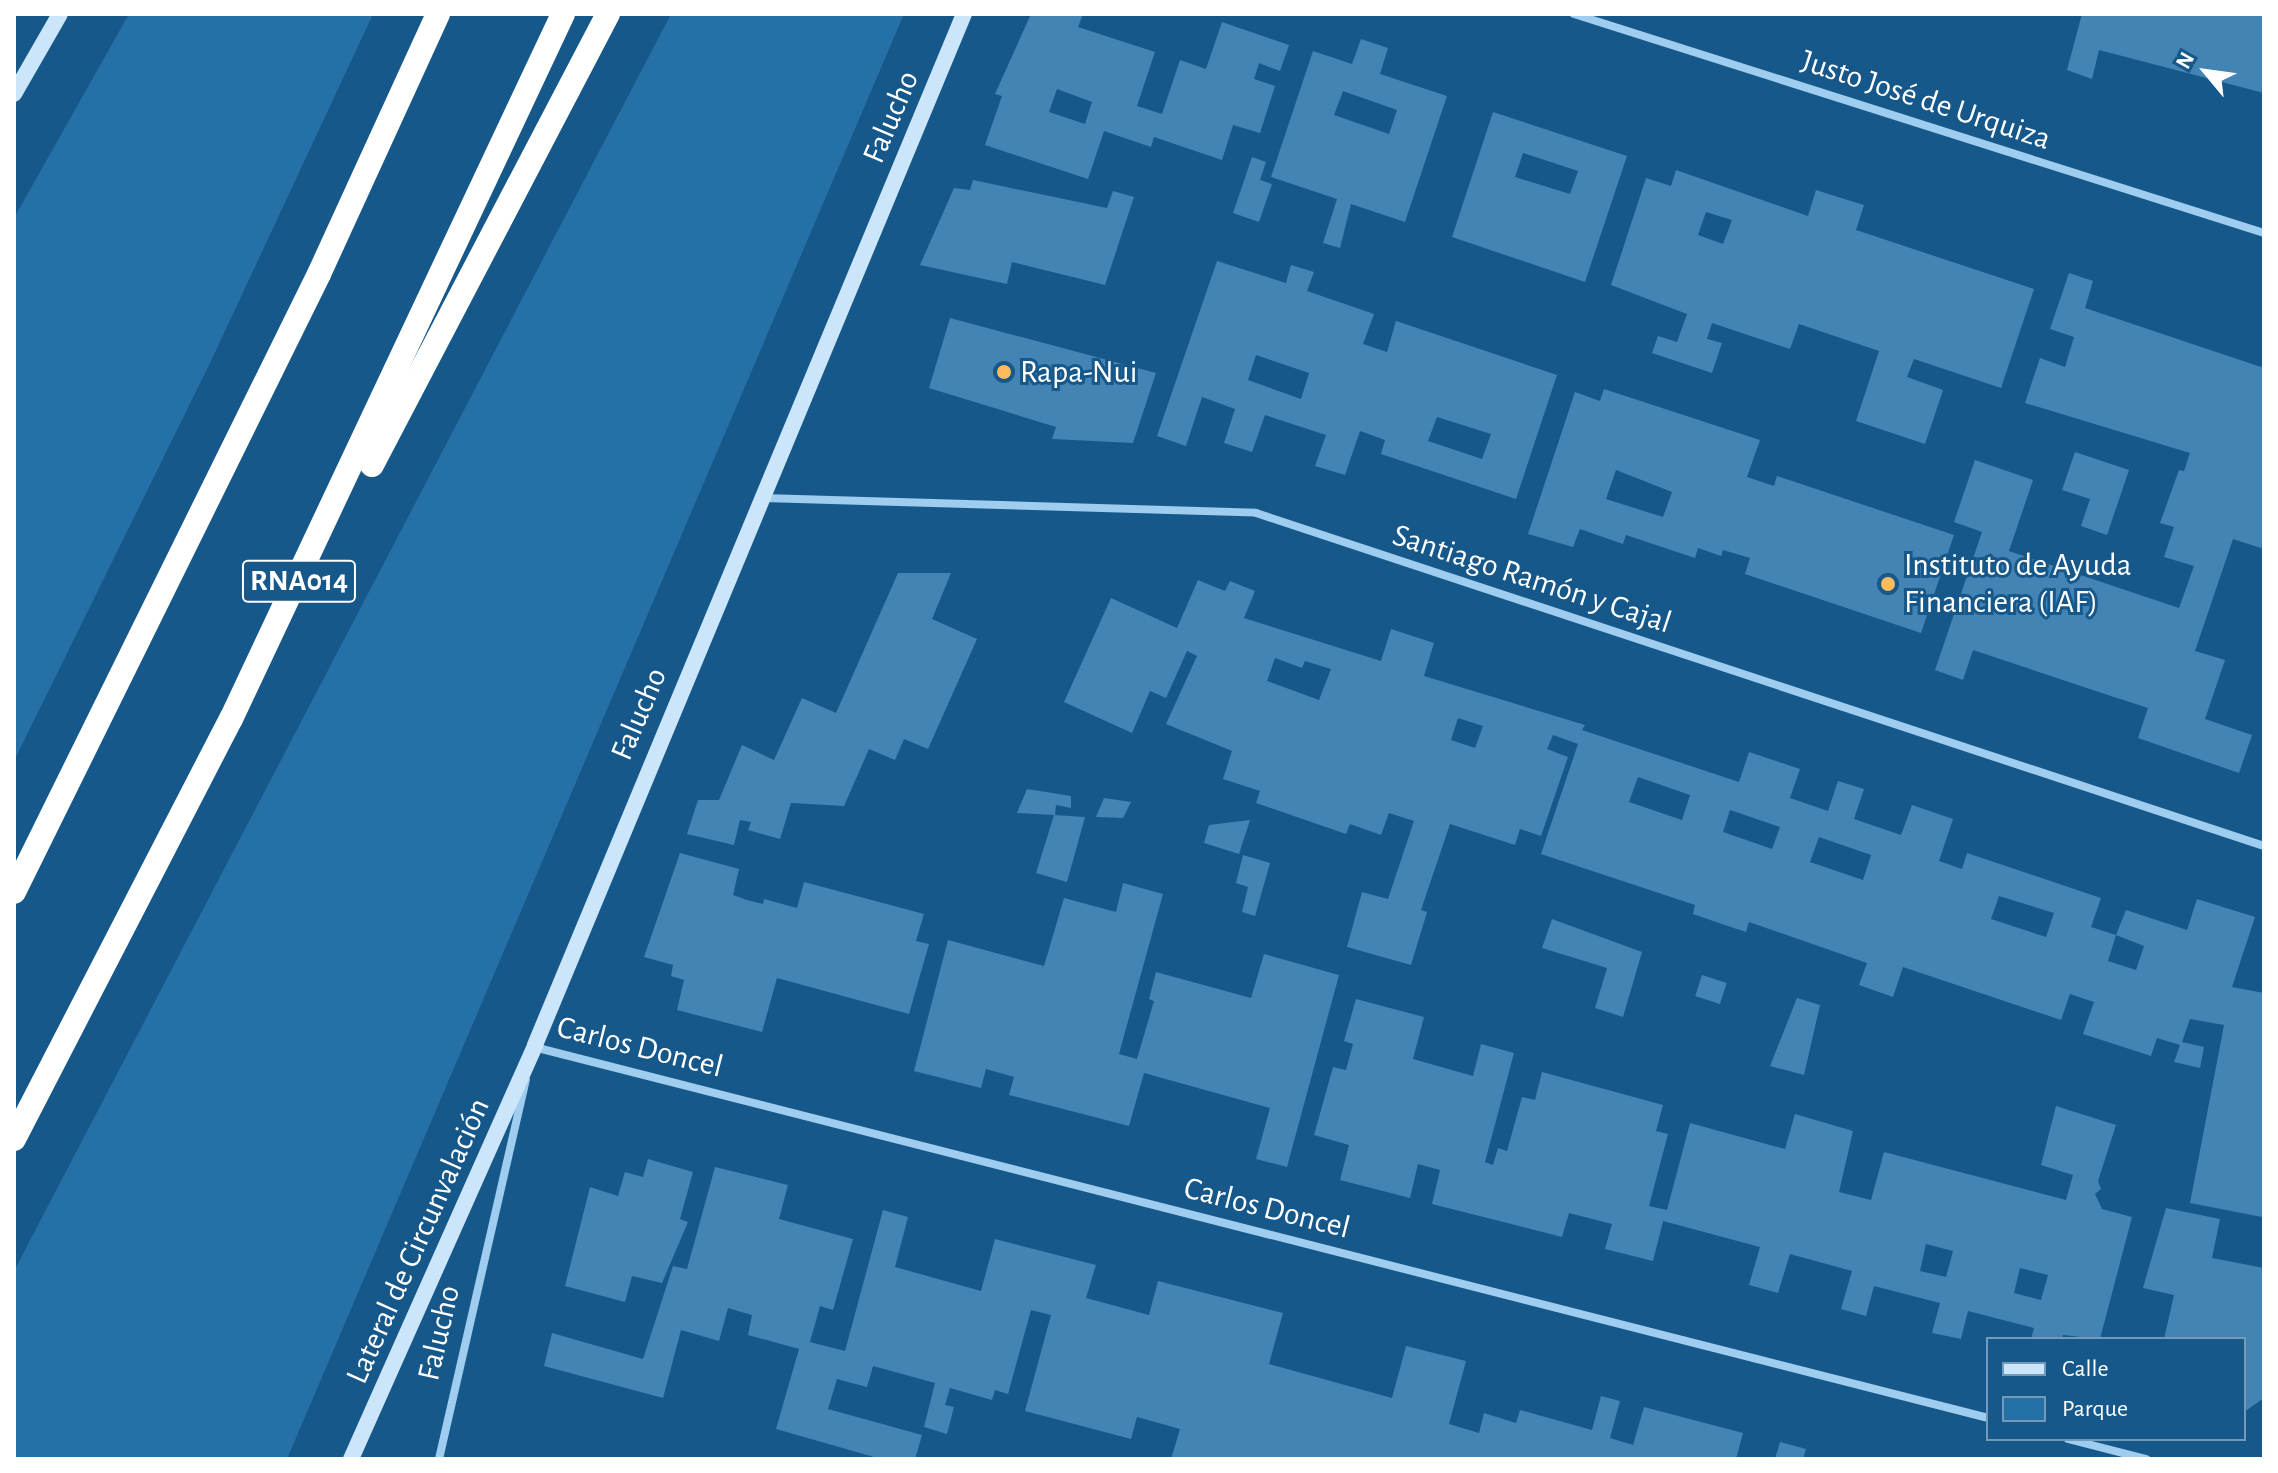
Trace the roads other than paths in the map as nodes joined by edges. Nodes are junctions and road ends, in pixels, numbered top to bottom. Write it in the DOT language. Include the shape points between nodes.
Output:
graph roads {
  1 [pos="60,14"];
  2 [pos="438,14"];
  3 [pos="563,14"];
  4 [pos="608,14"];
  5 [pos="964,14"];
  6 [pos="1574,14"];
  7 [pos="14,94"];
  8 [pos="2264,233"];
  9 [pos="760,498"];
  10 [pos="231,719"];
  11 [pos="2264,846"];
  12 [pos="14,892"];
  13 [pos="535,1045"];
  14 [pos="14,1139"];
  15 [pos="1986,1417"];
  16 [pos="2076,1441"];
  17 [pos="351,1459"];
  18 [pos="439,1459"];
  19 [pos="2146,1459"];
  1 -- 7 [label="street"];
  2 -- 12 [label="highway" via="305,301"];
  3 -- 10 [label="highway, RNA014"];
  4 -- 10 [label="highway" via="308,586"];
  5 -- 9 [label="street, Falucho"];
  6 -- 8 [label="street, Justo José de Urquiza"];
  9 -- 11 [label="street, Santiago Ramón y Cajal" via="1256,513"];
  9 -- 13 [label="street, Falucho"];
  10 -- 14 [label="highway, RNA014"];
  13 -- 15 [label="street, Carlos Doncel"];
  13 -- 17 [label="street, Lateral de Circunvalación"];
  13 -- 18 [label="street, Falucho"];
  16 -- 19 [label="street"];
}
